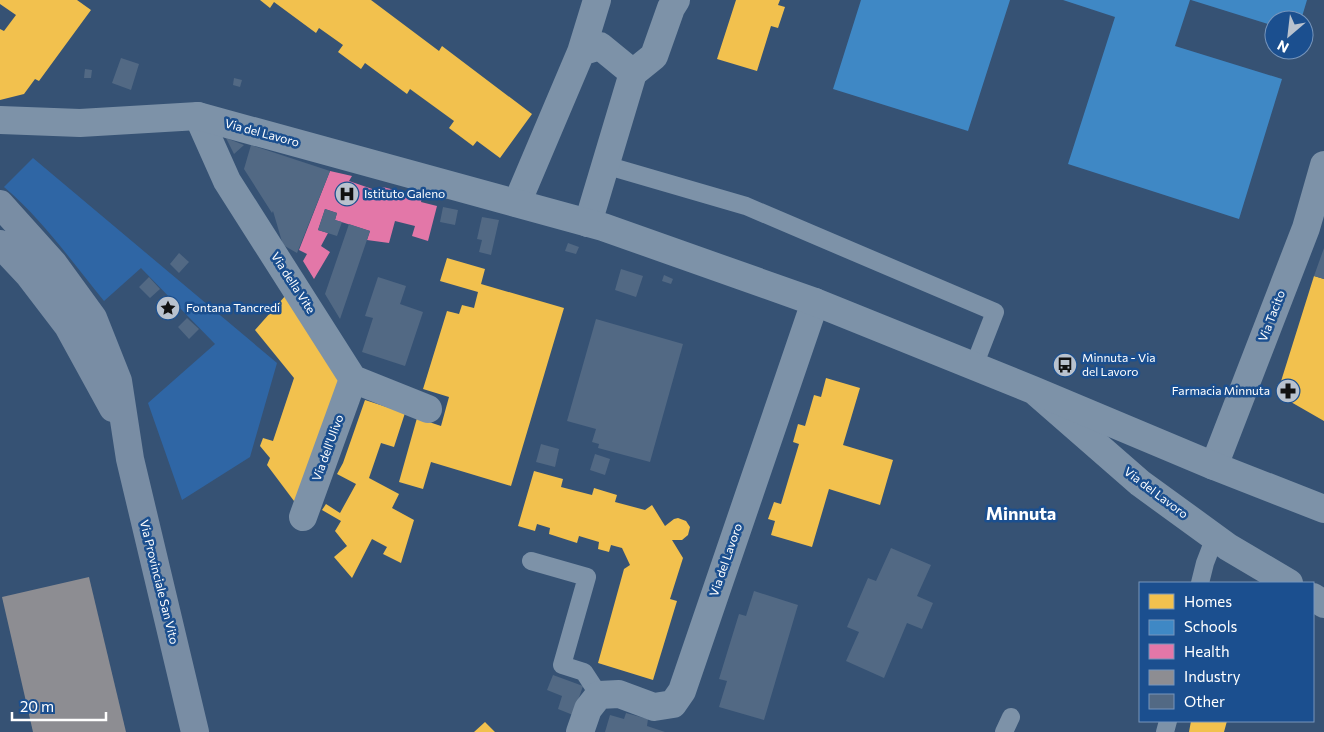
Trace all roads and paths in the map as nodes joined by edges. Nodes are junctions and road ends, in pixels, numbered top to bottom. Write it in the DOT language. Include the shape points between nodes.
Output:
graph roads {
  1 [pos="597,0"];
  2 [pos="676,0"];
  3 [pos="581,52"];
  4 [pos="633,73"];
  5 [pos="198,116"];
  6 [pos="0,120"];
  7 [pos="1324,165"];
  8 [pos="605,166"];
  9 [pos="517,203"];
  10 [pos="0,204"];
  11 [pos="588,223"];
  12 [pos="0,244"];
  13 [pos="815,302"];
  14 [pos="974,366"];
  15 [pos="353,379"];
  16 [pos="1033,390"];
  17 [pos="428,409"];
  18 [pos="126,431"];
  19 [pos="1214,466"];
  20 [pos="1324,509"];
  21 [pos="303,517"];
  22 [pos="1215,537"];
  23 [pos="531,561"];
  24 [pos="1200,582"];
  25 [pos="1287,582"];
  26 [pos="599,695"];
  27 [pos="195,732"];
  28 [pos="580,732"];
  1 -- 3 [label="street"];
  2 -- 4 [label="street" via="654,56"];
  3 -- 4 [label="street" via="600,46"];
  3 -- 9 [label="street"];
  4 -- 8 [label="street"];
  5 -- 6 [label="street, Via del Lavoro" via="80,123"];
  5 -- 9 [label="street, Via del Lavoro"];
  5 -- 15 [label="street, Via della Vite" via="227,181"];
  7 -- 19 [label="street, Via Tacito" via="1306,228"];
  8 -- 11 [label="street"];
  8 -- 14 [label="lane" via="746,206 995,312"];
  9 -- 11 [label="street, Via del Lavoro"];
  10 -- 18 [label="main road, Via Provinciale San Vito" via="53,263 93,318 118,382"];
  11 -- 13 [label="street, Via del Lavoro"];
  12 -- 18 [label="main road, Via Provinciale San Vito" via="29,275 68,326"];
  13 -- 14 [label="street, Via del Lavoro"];
  13 -- 26 [label="street, Via del Lavoro" via="682,691 673,704 654,707 619,694"];
  14 -- 16 [label="street, Via del Lavoro"];
  15 -- 17 [label="street"];
  15 -- 21 [label="street, Via dell'Ulivo"];
  16 -- 19 [label="street, Via del Lavoro"];
  16 -- 22 [label="street, Via del Lavoro" via="1140,483"];
  18 -- 27 [label="main road, Via Provinciale San Vito"];
  19 -- 20 [label="street, Via del Lavoro"];
  22 -- 24 [label="lane"];
  22 -- 25 [label="street, Via del Lavoro"];
  23 -- 26 [label="lane" via="587,577 562,665 584,672"];
  26 -- 28 [label="street" via="588,709"];
}
